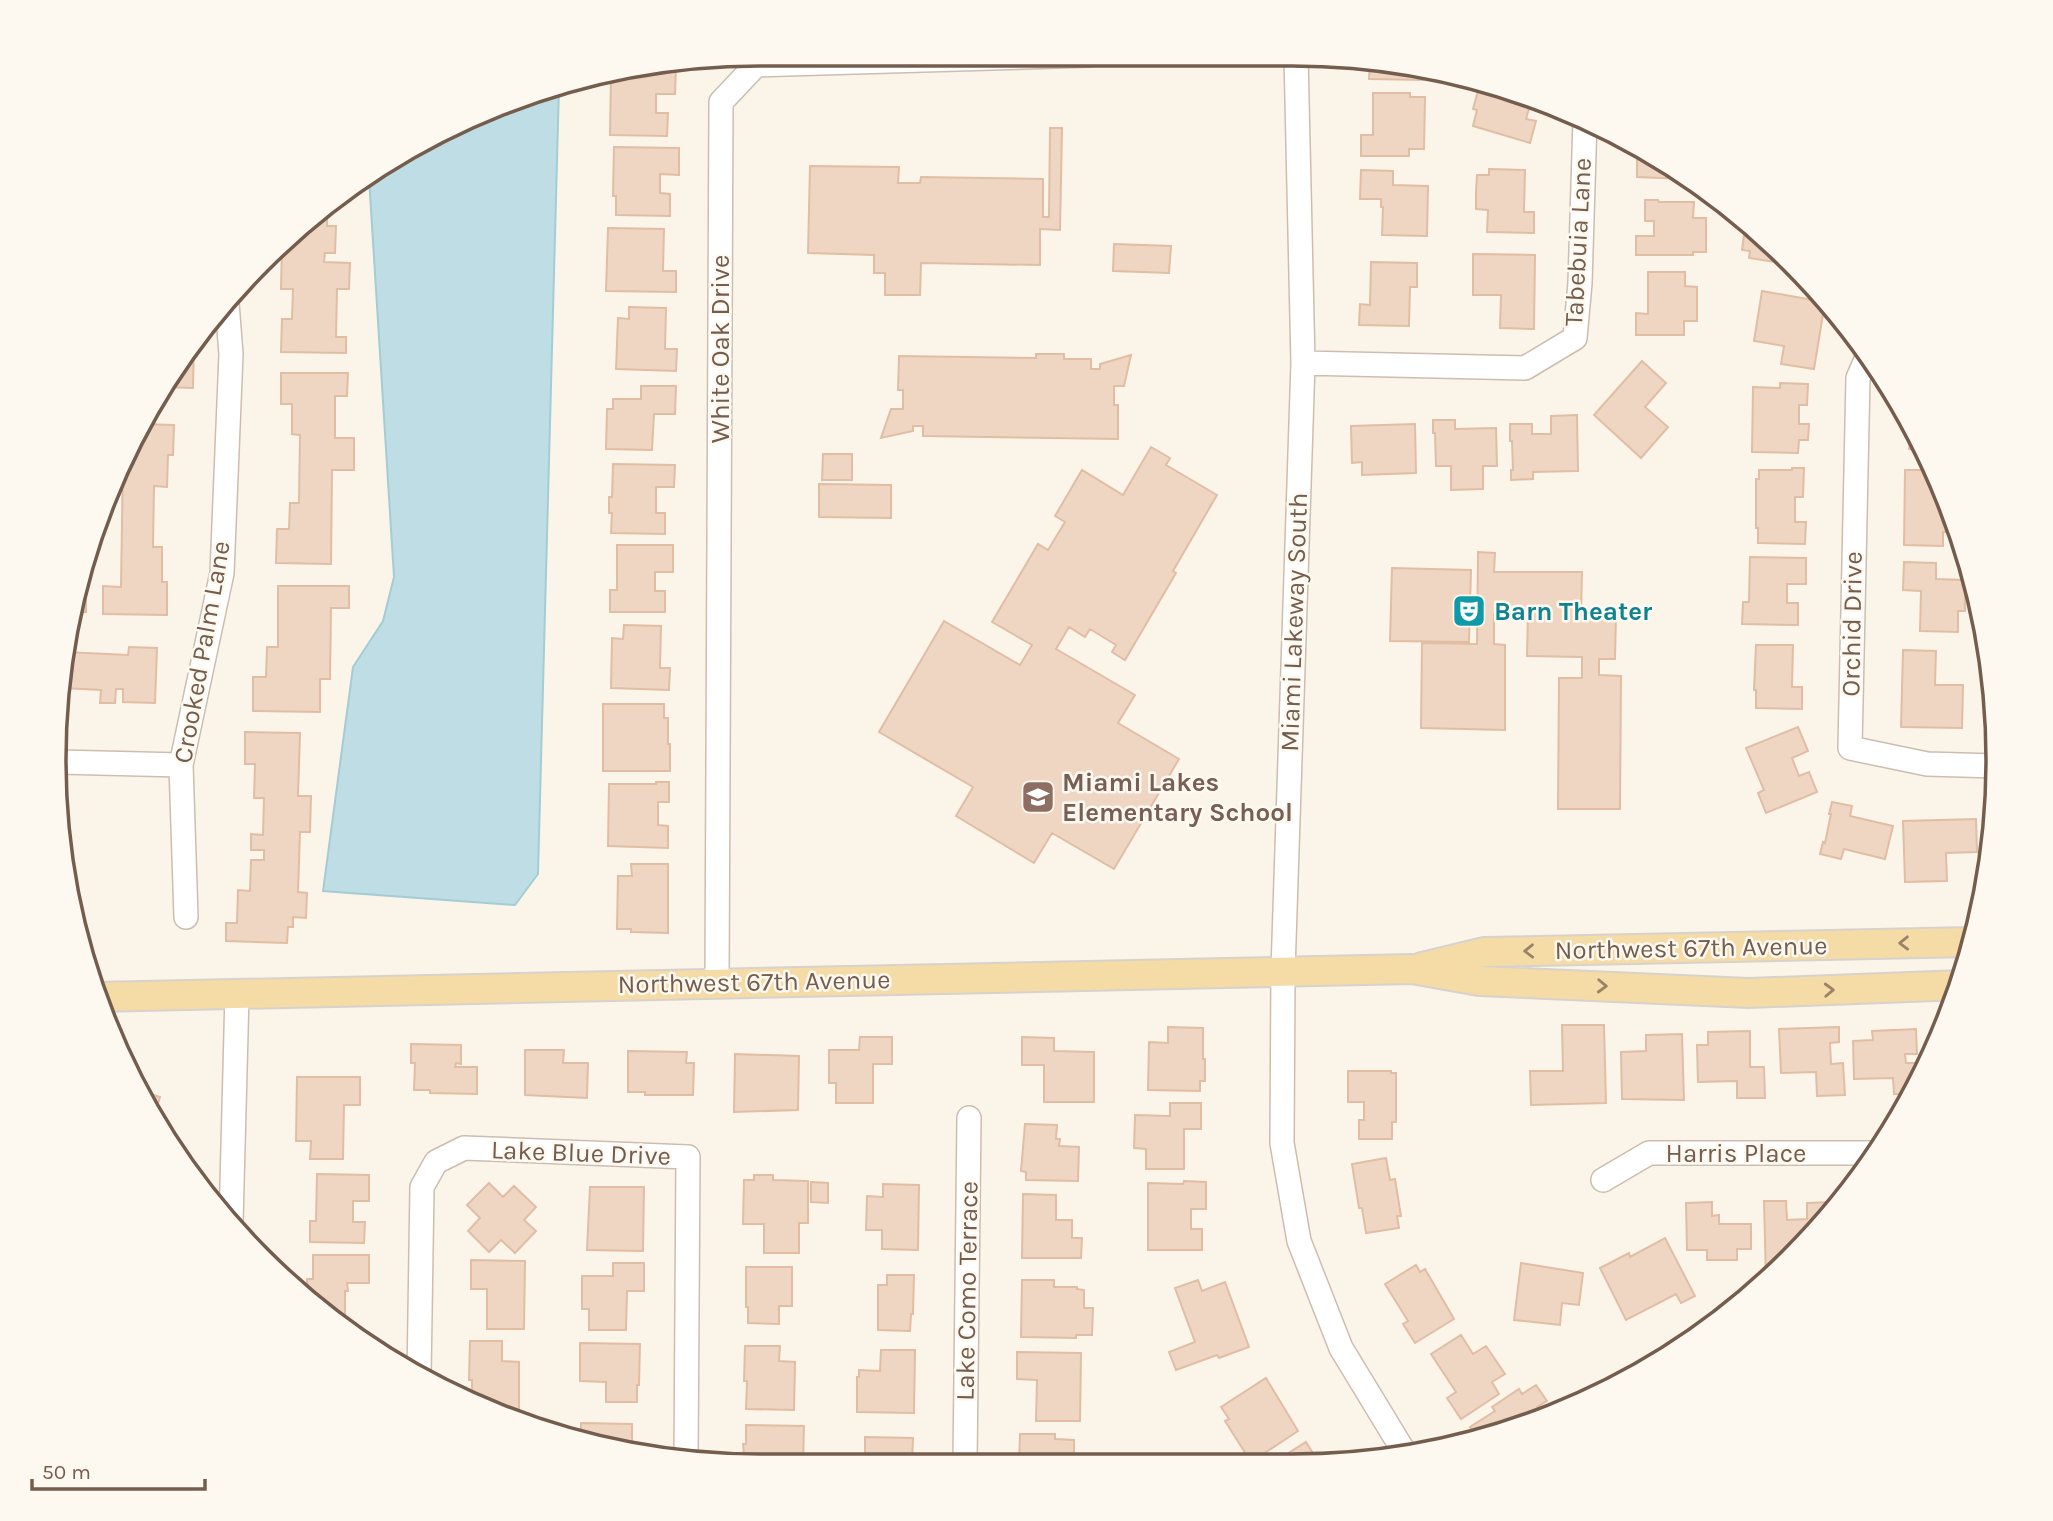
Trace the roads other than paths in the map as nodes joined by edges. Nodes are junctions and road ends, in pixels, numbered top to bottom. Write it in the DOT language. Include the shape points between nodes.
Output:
graph roads {
  1 [pos="755,66"];
  2 [pos="1296,66"];
  3 [pos="1585,131"];
  4 [pos="228,316"];
  5 [pos="1303,363"];
  6 [pos="1863,366"];
  7 [pos="66,762"];
  8 [pos="181,765"];
  9 [pos="1986,766"];
  10 [pos="186,917"];
  11 [pos="1962,942"];
  12 [pos="1412,969"];
  13 [pos="1283,971"];
  14 [pos="718,982"];
  15 [pos="1949,985"];
  16 [pos="237,994"];
  17 [pos="108,997"];
  18 [pos="969,1118"];
  19 [pos="1865,1153"];
  20 [pos="1603,1180"];
  21 [pos="231,1209"];
  22 [pos="419,1365"];
  23 [pos="1400,1446"];
  24 [pos="686,1450"];
  25 [pos="965,1454"];
  1 -- 14 [label="street, White Oak Drive" via="720,102"];
  2 -- 5 [label="street, Miami Lakeway South"];
  3 -- 5 [label="street, Tabebuia Lane" via="1575,338 1525,368"];
  4 -- 8 [label="street, Crooked Palm Lane" via="231,354 222,573"];
  5 -- 13 [label="street, Miami Lakeway South"];
  6 -- 9 [label="street, Orchid Drive" via="1858,378 1850,748 1927,764"];
  7 -- 8 [label="street"];
  8 -- 10 [label="street, Crooked Palm Lane"];
  11 -- 12 [label="main road, Northwest 67th Avenue, one-way" via="1484,952"];
  12 -- 13 [label="main road, Northwest 67th Avenue"];
  12 -- 15 [label="main road, Northwest 67th Avenue, one-way" via="1479,981 1749,993"];
  13 -- 14 [label="main road, Northwest 67th Avenue"];
  13 -- 23 [label="street, Miami Lakeway South" via="1282,1143 1299,1241 1341,1348"];
  14 -- 16 [label="main road, Northwest 67th Avenue"];
  16 -- 17 [label="main road, Northwest 67th Avenue"];
  16 -- 21 [label="street"];
  18 -- 25 [label="street, Lake Como Terrace"];
  19 -- 20 [label="street, Harris Place" via="1649,1153"];
  22 -- 24 [label="street, Lake Blue Drive" via="422,1187 436,1162 464,1148 688,1157"];
}
